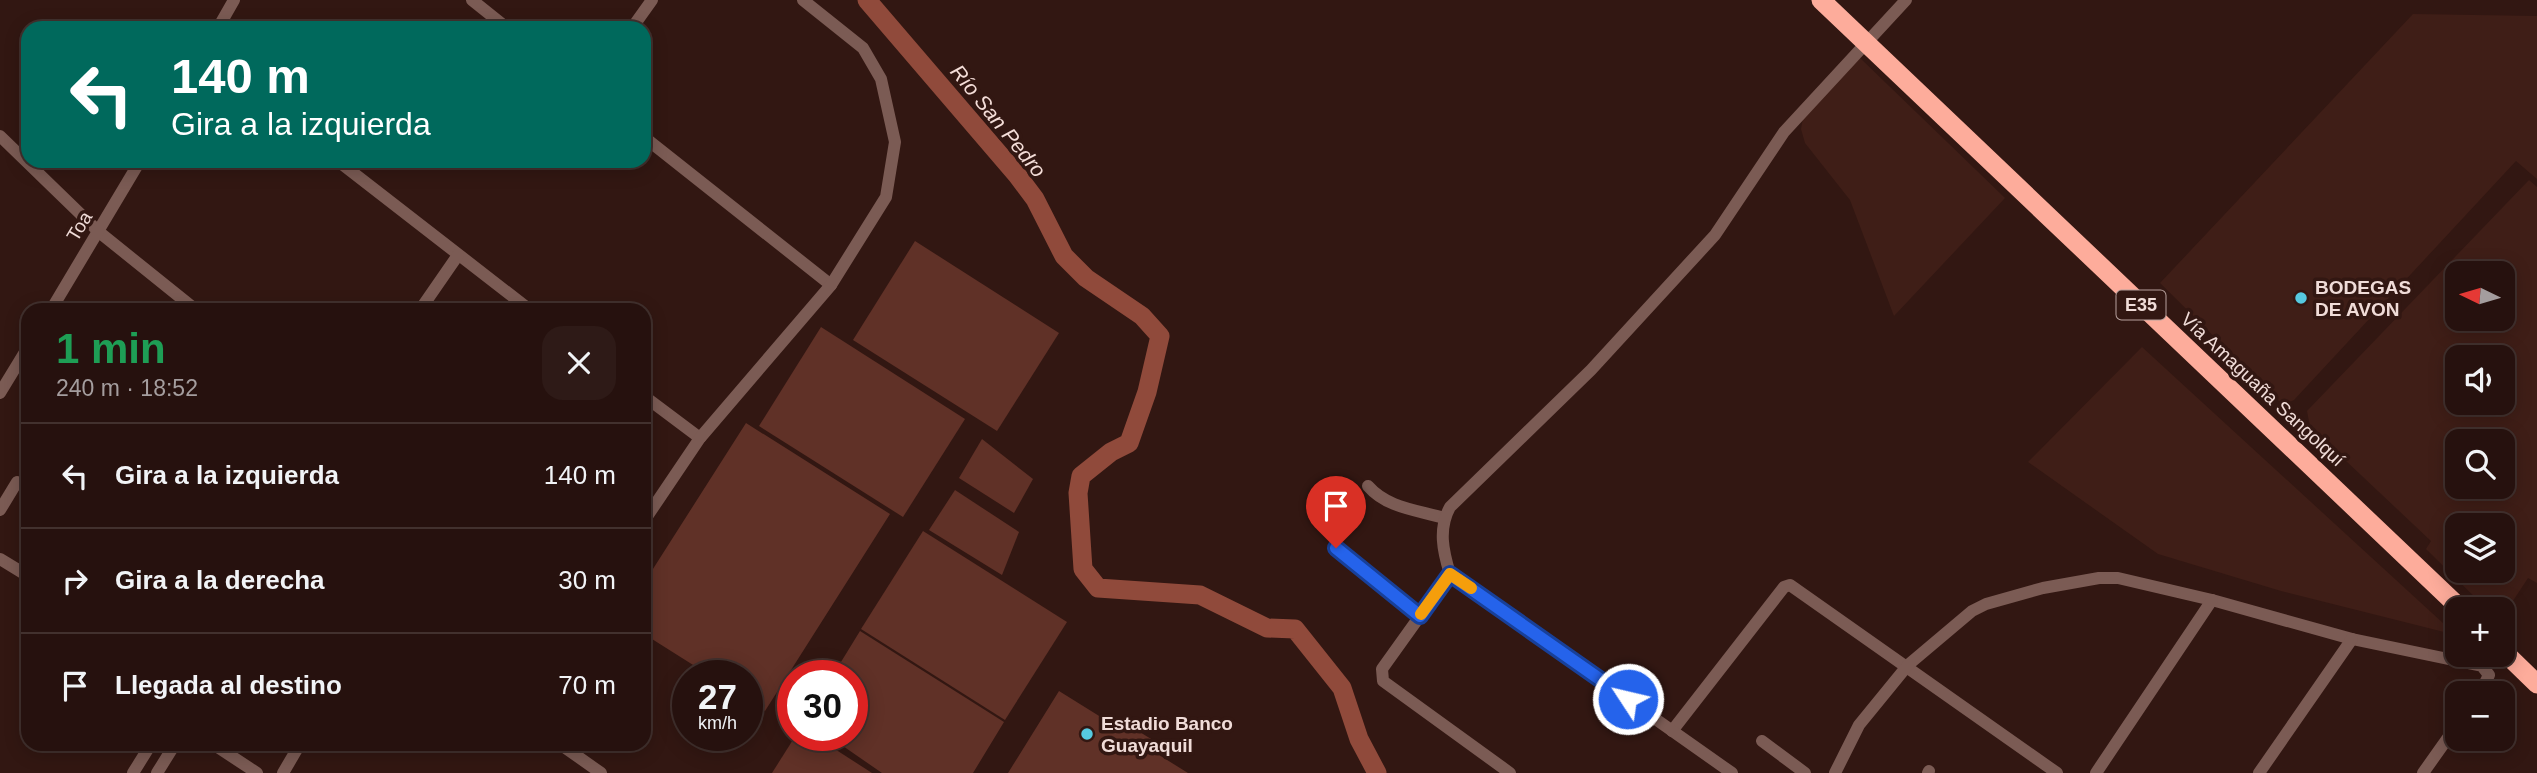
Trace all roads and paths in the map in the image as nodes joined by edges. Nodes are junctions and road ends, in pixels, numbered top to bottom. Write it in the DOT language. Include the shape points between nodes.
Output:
graph roads {
  1 [pos="234,0"];
  2 [pos="472,0"];
  3 [pos="652,0"];
  4 [pos="803,0"];
  5 [pos="1821,0"];
  6 [pos="1906,0"];
  7 [pos="222,21"];
  8 [pos="498,21"];
  9 [pos="637,21"];
  10 [pos="1865,42"];
  11 [pos="0,136"];
  12 [pos="651,143"];
  13 [pos="21,156"];
  14 [pos="33,168"];
  15 [pos="136,168"];
  16 [pos="347,168"];
  17 [pos="99,232"];
  18 [pos="458,255"];
  19 [pos="831,285"];
  20 [pos="55,303"];
  21 [pos="187,303"];
  22 [pos="425,303"];
  23 [pos="521,303"];
  24 [pos="21,358"];
  25 [pos="0,393"];
  26 [pos="651,401"];
  27 [pos="700,438"];
  28 [pos="21,485"];
  29 [pos="1367,486"];
  30 [pos="0,510"];
  31 [pos="651,511"];
  32 [pos="1444,518"];
  33 [pos="1336,548"];
  34 [pos="0,559"];
  35 [pos="21,572"];
  36 [pos="1450,574"];
  37 [pos="2448,597"];
  38 [pos="2211,600"];
  39 [pos="1420,616"];
  40 [pos="2353,639"];
  41 [pos="2515,662"];
  42 [pos="1908,665"];
  43 [pos="2486,681"];
  44 [pos="2535,681"];
  45 [pos="1672,731"];
  46 [pos="1762,741"];
  47 [pos="2445,742"];
  48 [pos="147,751"];
  49 [pos="167,751"];
  50 [pos="224,751"];
  51 [pos="296,751"];
  52 [pos="570,751"];
  53 [pos="133,773"];
  54 [pos="157,773"];
  55 [pos="257,773"];
  56 [pos="283,773"];
  57 [pos="601,773"];
  58 [pos="1510,773"];
  59 [pos="1731,773"];
  60 [pos="1805,773"];
  61 [pos="1835,773"];
  62 [pos="2057,773"];
  63 [pos="2096,773"];
  64 [pos="2259,773"];
  65 [pos="2423,773"];
  1 -- 7 [label="street"];
  2 -- 8 [label="street"];
  3 -- 9 [label="street"];
  4 -- 19 [label="street" via="863,48 881,79 895,142 886,197"];
  5 -- 10 [label="highway, Vía Amaguaña Sangolquí / E35"];
  6 -- 10 [label="street"];
  10 -- 32 [label="street" via="1784,132 1715,235 1605,355"];
  10 -- 37 [label="highway, Vía Amaguaña Sangolquí / E35"];
  11 -- 13 [label="street"];
  12 -- 19 [label="street"];
  14 -- 17 [label="street"];
  15 -- 17 [label="street, Toa"];
  16 -- 18 [label="street"];
  17 -- 20 [label="street, Toa"];
  17 -- 21 [label="street"];
  18 -- 22 [label="street"];
  18 -- 23 [label="street"];
  19 -- 27 [label="street"];
  24 -- 25 [label="street"];
  26 -- 27 [label="street"];
  27 -- 31 [label="street"];
  28 -- 30 [label="street" via="17,482"];
  29 -- 32 [label="street" via="1392,505"];
  32 -- 36 [label="street" via="1444,555"];
  33 -- 39 [label="street"];
  34 -- 35 [label="street"];
  36 -- 39 [label="street"];
  36 -- 45 [label="street"];
  38 -- 40 [label="street"];
  38 -- 42 [label="street" via="2118,578 2043,588 1972,611"];
  38 -- 63 [label="street"];
  39 -- 58 [label="street" via="1382,669 1383,681"];
  40 -- 43 [label="street" via="2482,666 2489,675"];
  40 -- 64 [label="street"];
  41 -- 44 [label="highway"];
  42 -- 45 [label="street" via="1790,585"];
  42 -- 61 [label="street" via="1859,725"];
  42 -- 62 [label="street"];
  45 -- 59 [label="street"];
  46 -- 60 [label="street"];
  47 -- 65 [label="street"];
  48 -- 53 [label="street"];
  49 -- 54 [label="street"];
  50 -- 55 [label="street"];
  51 -- 56 [label="street"];
  52 -- 57 [label="street"];
}
